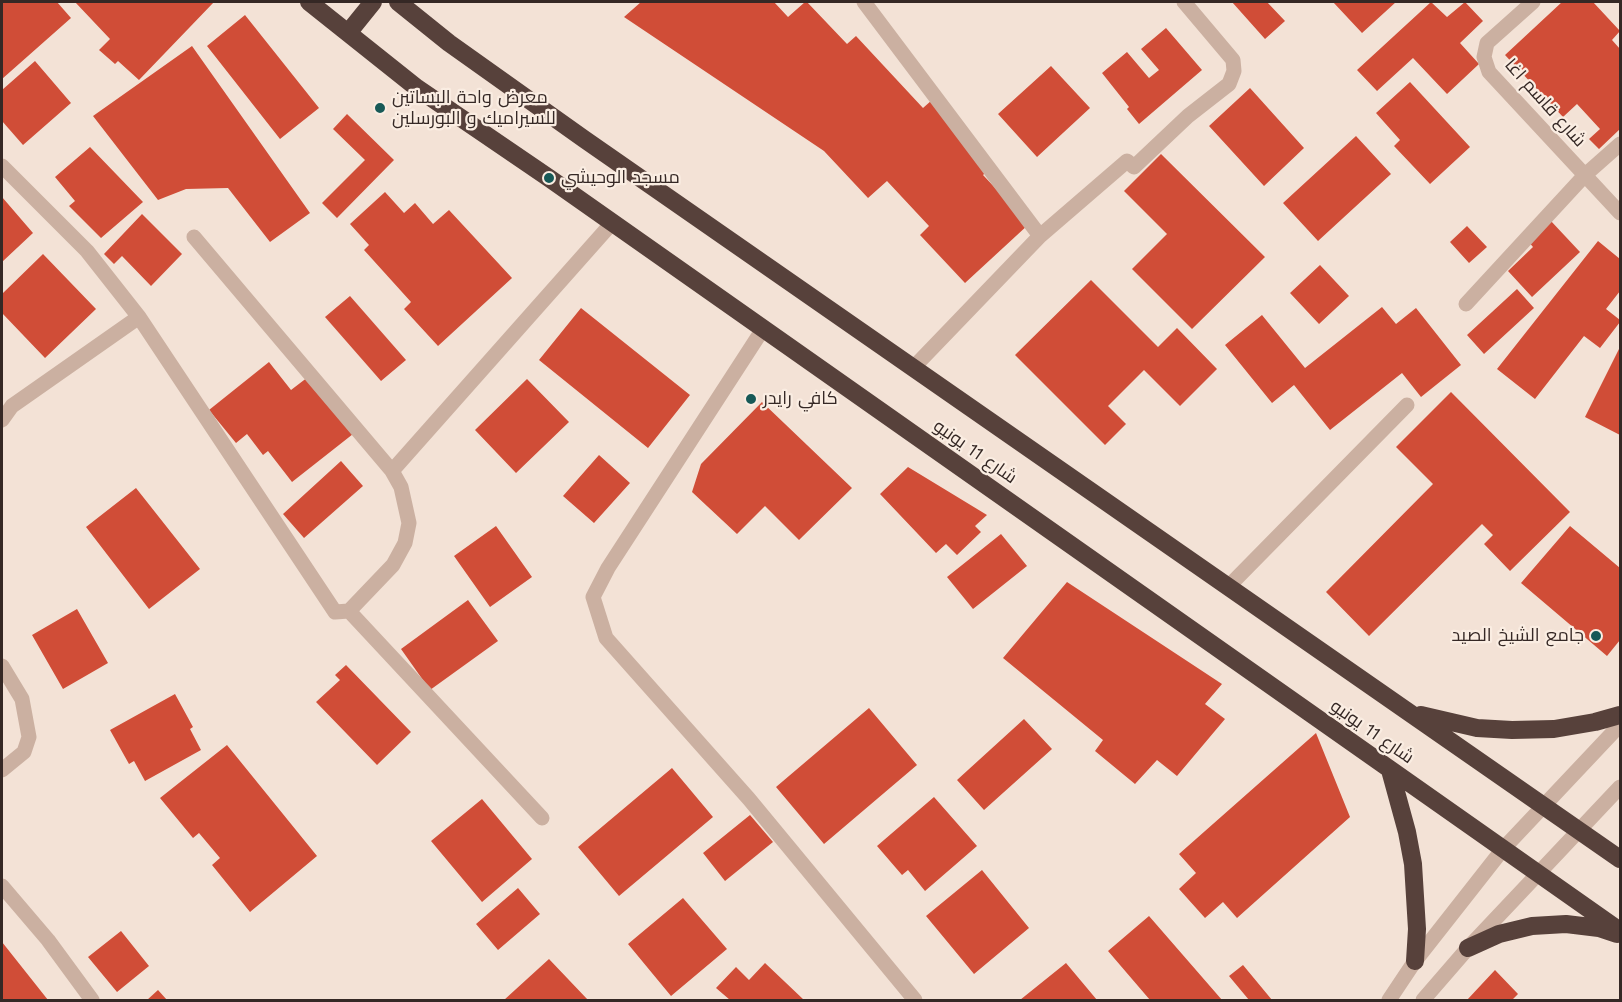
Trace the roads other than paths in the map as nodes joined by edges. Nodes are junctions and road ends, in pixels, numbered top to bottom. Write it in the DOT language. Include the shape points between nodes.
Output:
graph roads {
  1 [pos="309,2"];
  2 [pos="373,2"];
  3 [pos="398,2"];
  4 [pos="864,2"];
  5 [pos="1184,2"];
  6 [pos="1533,2"];
  7 [pos="348,33"];
  8 [pos="1620,144"];
  9 [pos="2,166"];
  10 [pos="1585,175"];
  11 [pos="1620,213"];
  12 [pos="612,222"];
  13 [pos="1040,236"];
  14 [pos="194,237"];
  15 [pos="1466,304"];
  16 [pos="139,317"];
  17 [pos="763,329"];
  18 [pos="913,368"];
  19 [pos="1407,405"];
  20 [pos="2,420"];
  21 [pos="392,471"];
  22 [pos="1227,587"];
  23 [pos="349,611"];
  24 [pos="2,666"];
  25 [pos="1407,711"];
  26 [pos="1620,715"];
  27 [pos="1620,726"];
  28 [pos="2,770"];
  29 [pos="1390,770"];
  30 [pos="1620,787"];
  31 [pos="1542,806"];
  32 [pos="542,818"];
  33 [pos="1579,831"];
  34 [pos="1503,849"];
  35 [pos="1620,859"];
  36 [pos="1538,873"];
  37 [pos="2,886"];
  38 [pos="1620,933"];
  39 [pos="1468,948"];
  40 [pos="1415,961"];
  41 [pos="92,1000"];
  42 [pos="915,1000"];
  43 [pos="1389,1000"];
  44 [pos="1423,1000"];
  1 -- 7 [label="highway, شارع 11 يونيو"];
  2 -- 7 [label="highway"];
  3 -- 18 [label="highway, شارع 11 يونيو" via="574,132"];
  4 -- 13 [label="street"];
  5 -- 13 [label="street" via="1233,60 1229,84 1134,167 1127,161"];
  6 -- 10 [label="street, شارع قاسم اغا" via="1487,44 1484,57 1489,72"];
  7 -- 12 [label="highway, شارع 11 يونيو" via="417,88"];
  8 -- 10 [label="street, شارع قاسم اغا"];
  9 -- 16 [label="street" via="87,251"];
  10 -- 11 [label="street, شارع قاسم اغا"];
  10 -- 15 [label="street"];
  12 -- 17 [label="highway, شارع 11 يونيو"];
  12 -- 21 [label="street"];
  13 -- 18 [label="street"];
  14 -- 21 [label="street"];
  16 -- 20 [label="street" via="12,406"];
  16 -- 23 [label="street" via="335,612"];
  17 -- 29 [label="highway, شارع 11 يونيو"];
  17 -- 42 [label="street" via="608,567 593,597 606,638 749,799"];
  18 -- 22 [label="highway, شارع 11 يونيو"];
  19 -- 22 [label="street"];
  21 -- 23 [label="street" via="401,487 409,523 405,543 393,566"];
  22 -- 25 [label="highway, شارع 11 يونيو"];
  23 -- 32 [label="street"];
  24 -- 28 [label="street" via="22,699 29,737 24,752"];
  25 -- 26 [label="highway" via="1477,728 1512,730 1554,729"];
  25 -- 31 [label="highway, شارع 11 يونيو"];
  27 -- 31 [label="street"];
  29 -- 34 [label="highway, شارع 11 يونيو"];
  29 -- 40 [label="highway" via="1413,864"];
  30 -- 33 [label="street"];
  31 -- 33 [label="highway, شارع 11 يونيو"];
  31 -- 34 [label="street"];
  33 -- 35 [label="highway, شارع 11 يونيو"];
  33 -- 36 [label="street"];
  34 -- 36 [label="highway, شارع 11 يونيو"];
  34 -- 40 [label="street"];
  36 -- 38 [label="highway, شارع 11 يونيو"];
  36 -- 39 [label="street"];
  37 -- 41 [label="street"];
  38 -- 39 [label="highway" via="1566,924 1532,926 1499,934"];
  39 -- 44 [label="street"];
  40 -- 43 [label="street"];
}
